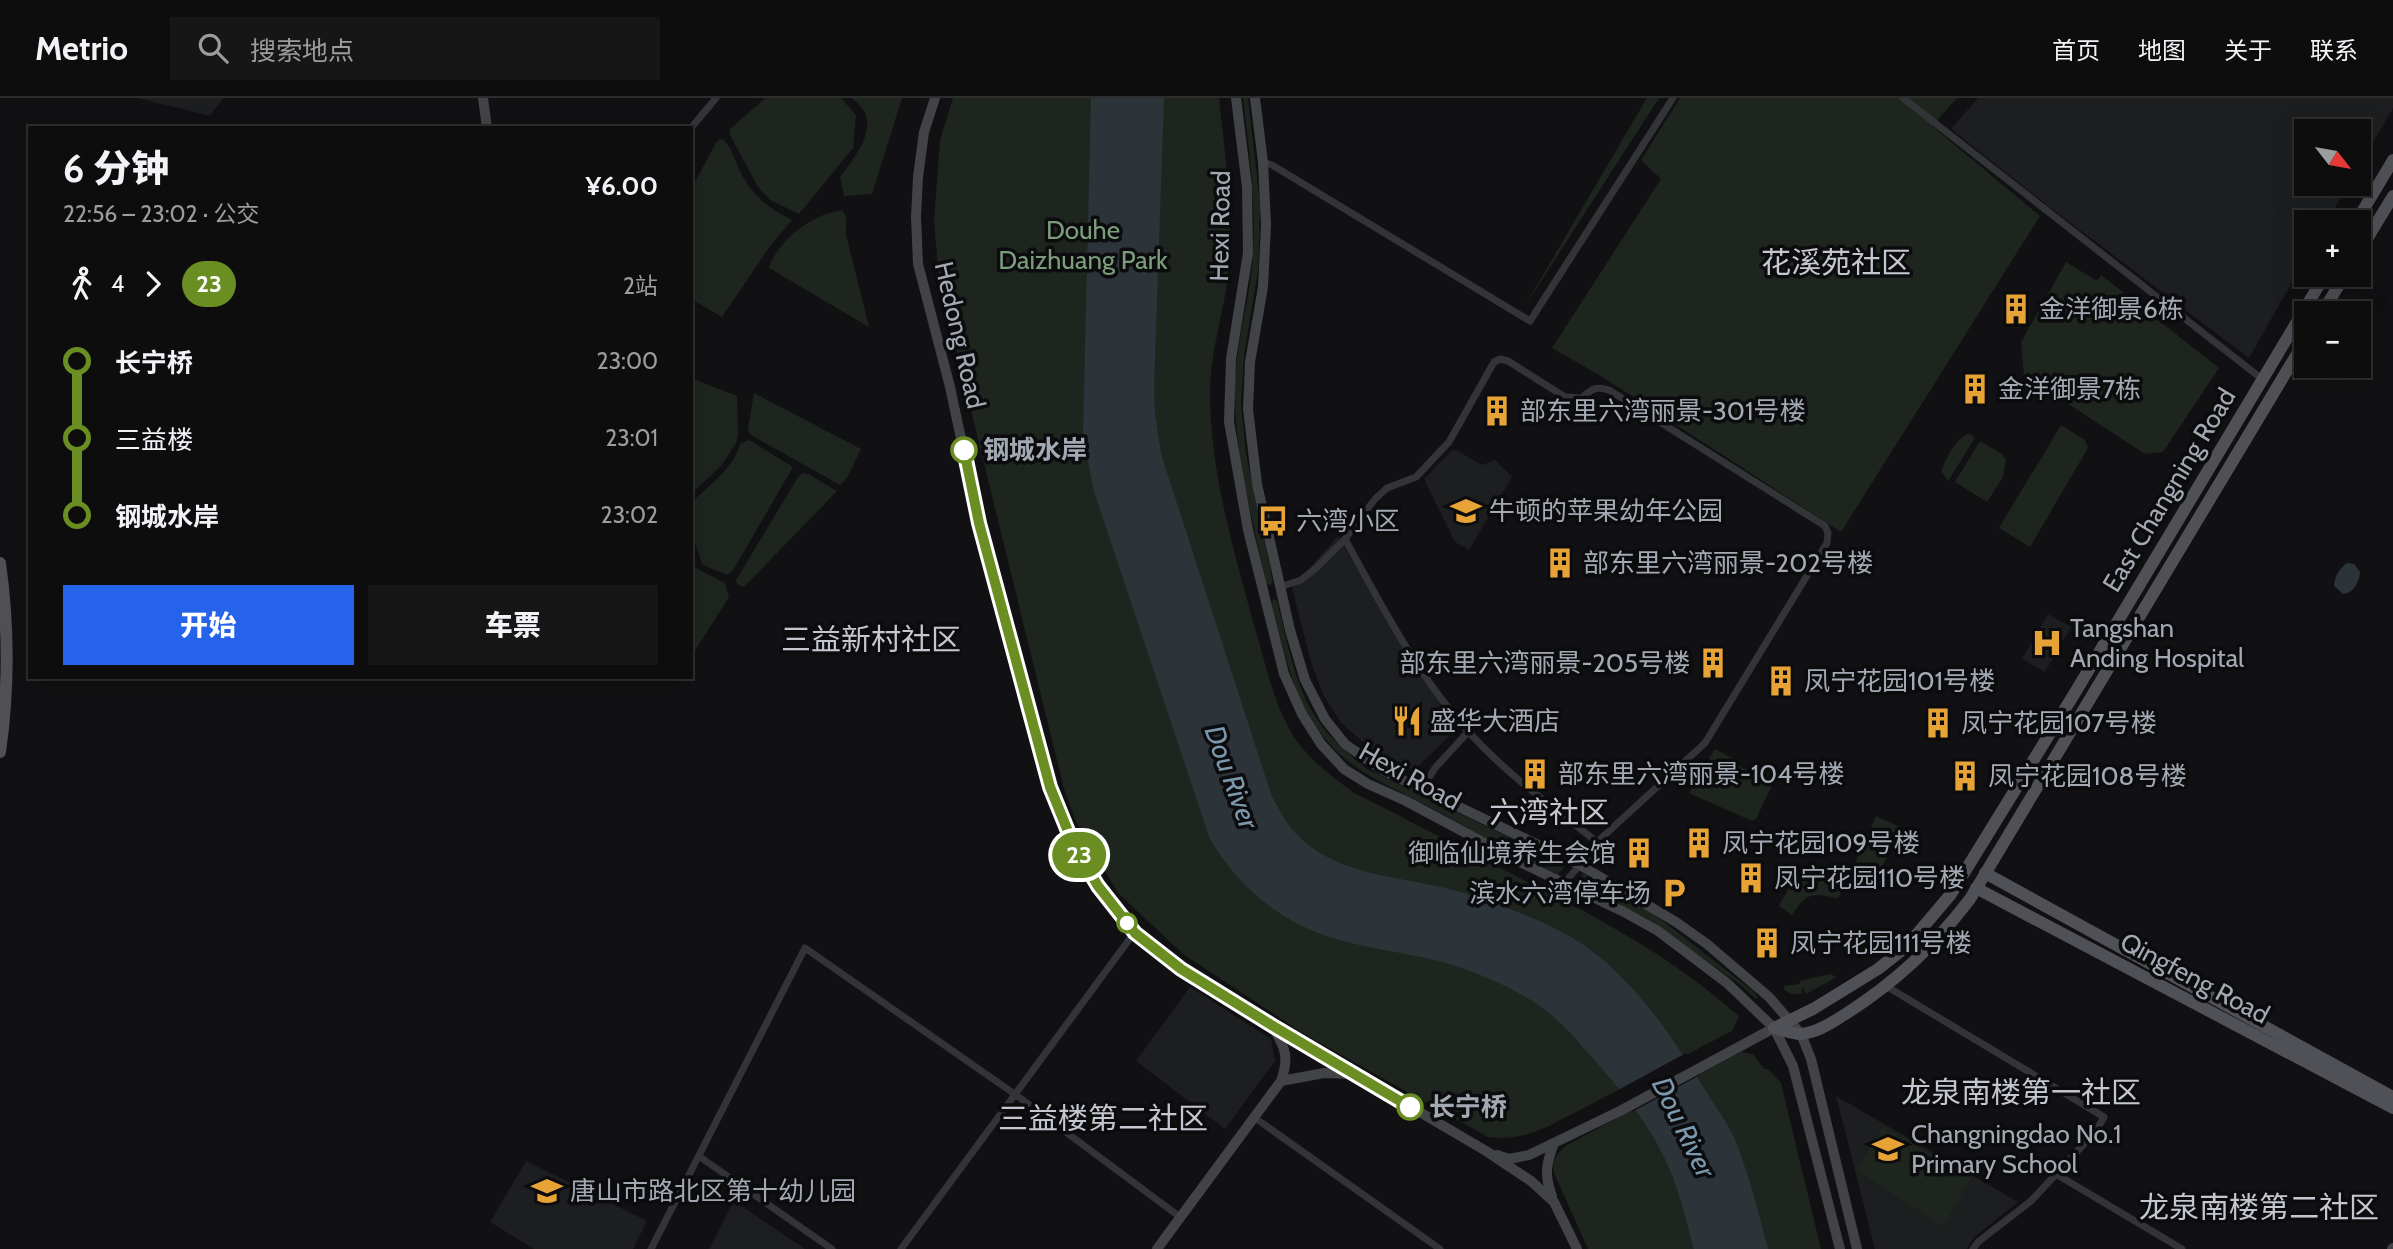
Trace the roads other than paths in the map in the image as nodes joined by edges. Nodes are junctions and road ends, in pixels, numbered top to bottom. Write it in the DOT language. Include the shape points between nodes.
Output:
graph roads {
  1 [pos="483,98"];
  2 [pos="716,98"];
  3 [pos="935,98"];
  4 [pos="1236,98"];
  5 [pos="1255,98"];
  6 [pos="1673,98"];
  7 [pos="1903,98"];
  8 [pos="486,126"];
  9 [pos="693,126"];
  10 [pos="2393,160"];
  11 [pos="1263,162"];
  12 [pos="2393,196"];
  13 [pos="2363,210"];
  14 [pos="2371,232"];
  15 [pos="2318,287"];
  16 [pos="2294,359"];
  17 [pos="2262,379"];
  18 [pos="1345,539"];
  19 [pos="0,563"];
  20 [pos="1280,587"];
  21 [pos="1265,595"];
  22 [pos="1469,731"];
  23 [pos="0,752"];
  24 [pos="1422,789"];
  25 [pos="1597,842"];
  26 [pos="1580,865"];
  27 [pos="1985,873"];
  28 [pos="1564,883"];
  29 [pos="1976,888"];
  30 [pos="1135,933"];
  31 [pos="1886,986"];
  32 [pos="1790,1019"];
  33 [pos="1273,1026"];
  34 [pos="1774,1028"];
  35 [pos="1801,1034"];
  36 [pos="1353,1074"];
  37 [pos="1281,1081"];
  38 [pos="1016,1096"];
  39 [pos="2393,1097"];
  40 [pos="2393,1108"];
  41 [pos="1620,1111"];
  42 [pos="1255,1118"];
  43 [pos="1554,1143"];
  44 [pos="1486,1151"];
  45 [pos="700,1157"];
  46 [pos="2056,1174"];
  47 [pos="1554,1202"];
  48 [pos="1180,1217"];
  49 [pos="652,1249"];
  50 [pos="832,1249"];
  51 [pos="901,1249"];
  52 [pos="1157,1249"];
  53 [pos="1440,1249"];
  54 [pos="1577,1249"];
  55 [pos="1839,1249"];
  56 [pos="1857,1249"];
  57 [pos="1973,1249"];
  58 [pos="2182,1249"];
  1 -- 8 [label="main road"];
  2 -- 9 [label="street"];
  3 -- 30 [label="main road, Hedong Road" via="924,132 918,177 918,264 979,523 1050,787 1080,856"];
  4 -- 21 [label="main road, Hexi Road" via="1247,187 1248,253 1231,359 1229,422"];
  5 -- 11 [label="main road, Hexi Road"];
  6 -- 11 [label="street" via="1530,321"];
  7 -- 17 [label="street"];
  10 -- 13 [label="main road"];
  11 -- 20 [label="main road, Hexi Road" via="1263,287 1250,362 1248,409 1257,484"];
  12 -- 14 [label="main road"];
  15 -- 17 [label="main road, East Changning Road"];
  16 -- 27 [label="main road, East Changning Road"];
  17 -- 32 [label="main road, East Changning Road" via="1951,894 1907,946 1878,970"];
  18 -- 20 [label="street" via="1301,580"];
  18 -- 22 [label="street" via="1404,643"];
  18 -- 25 [label="street" via="1375,499 1387,488 1416,477 1449,442 1494,362 1500,359 1565,397 1582,398 1599,387 1609,390 1825,526 1827,543 1704,743"];
  19 -- 23 [label="main road" via="8,638"];
  20 -- 21 [label="main road"];
  20 -- 24 [label="main road, Hexi Road" via="1305,680 1325,719 1345,744"];
  21 -- 28 [label="main road, Hexi Road" via="1284,674 1302,714 1344,769"];
  22 -- 24 [label="street"];
  22 -- 25 [label="street" via="1527,787"];
  24 -- 26 [label="main road, Hexi Road"];
  25 -- 26 [label="street"];
  26 -- 28 [label="street"];
  26 -- 32 [label="main road, Hexi Road" via="1707,944"];
  27 -- 29 [label="main road, East Changning Road"];
  27 -- 39 [label="main road, Qingfeng Road"];
  28 -- 34 [label="main road, Hexi Road" via="1658,931 1727,983"];
  29 -- 31 [label="main road, East Changning Road" via="1945,932"];
  29 -- 40 [label="main road, Qingfeng Road"];
  30 -- 33 [label="main road, Hedong Road" via="1181,969"];
  30 -- 38 [label="street"];
  31 -- 35 [label="main road, East Changning Road" via="1823,1028"];
  31 -- 46 [label="street" via="2104,1117"];
  32 -- 34 [label="main road, East Changning Road"];
  32 -- 35 [label="main road, Hexi Road"];
  33 -- 36 [label="main road, Hedong Road"];
  33 -- 37 [label="main road" via="1287,1064"];
  34 -- 35 [label="main road"];
  34 -- 41 [label="main road, East Changning Road"];
  34 -- 55 [label="main road, Hexi Road" via="1793,1066"];
  35 -- 56 [label="main road, Hexi Road"];
  36 -- 37 [label="main road" via="1324,1073"];
  36 -- 44 [label="main road, Hedong Road"];
  37 -- 42 [label="main road"];
  38 -- 45 [label="street" via="805,948"];
  38 -- 48 [label="street"];
  38 -- 51 [label="street"];
  41 -- 43 [label="main road, Hedong Road"];
  42 -- 48 [label="main road"];
  42 -- 53 [label="street"];
  43 -- 44 [label="main road, Hedong Road" via="1509,1159"];
  43 -- 47 [label="main road" via="1545,1168"];
  44 -- 47 [label="main road, Hedong Road"];
  45 -- 49 [label="street"];
  45 -- 50 [label="street"];
  46 -- 57 [label="street"];
  46 -- 58 [label="street"];
  47 -- 54 [label="main road, Hedong Road"];
  48 -- 52 [label="main road"];
}
